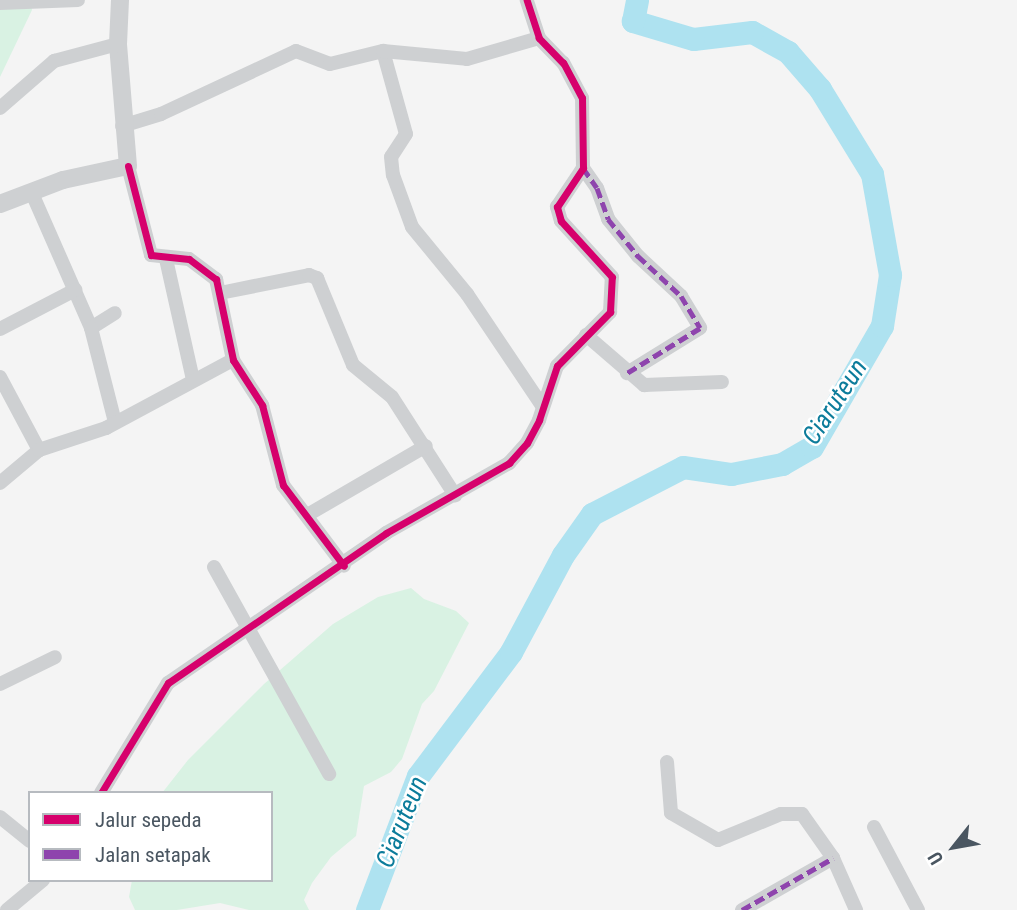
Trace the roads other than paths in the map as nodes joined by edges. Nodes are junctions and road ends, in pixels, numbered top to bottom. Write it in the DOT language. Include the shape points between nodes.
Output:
graph roads {
  1 [pos="78,0"];
  2 [pos="120,0"];
  3 [pos="527,0"];
  4 [pos="0,3"];
  5 [pos="539,38"];
  6 [pos="118,44"];
  7 [pos="383,51"];
  8 [pos="0,108"];
  9 [pos="122,126"];
  10 [pos="128,166"];
  11 [pos="583,168"];
  12 [pos="31,191"];
  13 [pos="0,204"];
  14 [pos="166,259"];
  15 [pos="75,289"];
  16 [pos="220,293"];
  17 [pos="115,313"];
  18 [pos="91,328"];
  19 [pos="0,329"];
  20 [pos="586,335"];
  21 [pos="233,360"];
  22 [pos="627,373"];
  23 [pos="0,377"];
  24 [pos="193,380"];
  25 [pos="722,382"];
  26 [pos="543,407"];
  27 [pos="115,422"];
  28 [pos="426,446"];
  29 [pos="39,450"];
  30 [pos="0,483"];
  31 [pos="455,495"];
  32 [pos="309,513"];
  33 [pos="344,566"];
  34 [pos="214,567"];
  35 [pos="246,630"];
  36 [pos="55,657"];
  37 [pos="0,684"];
  38 [pos="667,762"];
  39 [pos="329,774"];
  40 [pos="102,791"];
  41 [pos="0,817"];
  42 [pos="874,827"];
  43 [pos="28,839"];
  44 [pos="832,858"];
  45 [pos="41,882"];
  46 [pos="7,910"];
  47 [pos="743,910"];
  48 [pos="856,910"];
  49 [pos="918,910"];
  1 -- 4 [label="street"];
  2 -- 6 [label="street"];
  3 -- 5 [label="street"];
  5 -- 7 [label="street" via="467,59"];
  5 -- 11 [label="street" via="577,85 584,115"];
  6 -- 8 [label="street" via="54,61"];
  6 -- 9 [label="street"];
  7 -- 9 [label="street" via="330,64 296,51 161,114"];
  7 -- 26 [label="street" via="406,134 391,157 403,206 427,249 467,294"];
  9 -- 10 [label="street"];
  10 -- 12 [label="street"];
  10 -- 14 [label="street" via="148,250 156,258"];
  11 -- 20 [label="street" via="562,195 558,215 607,270 614,288 610,312"];
  11 -- 22 [label="street" via="597,188 608,219 638,256 681,296 700,328"];
  12 -- 13 [label="street"];
  12 -- 15 [label="street"];
  14 -- 16 [label="street" via="190,258 202,264 216,279"];
  14 -- 24 [label="street"];
  15 -- 18 [label="street"];
  15 -- 19 [label="street"];
  16 -- 21 [label="street"];
  16 -- 28 [label="street" via="309,275 317,278 353,365 392,397"];
  17 -- 18 [label="street"];
  18 -- 27 [label="street"];
  20 -- 22 [label="street"];
  20 -- 26 [label="street" via="557,366"];
  21 -- 24 [label="street"];
  21 -- 32 [label="street" via="262,405 284,485"];
  22 -- 25 [label="street" via="643,385"];
  23 -- 29 [label="street"];
  24 -- 27 [label="street"];
  26 -- 31 [label="street" via="527,443 509,463"];
  27 -- 29 [label="street"];
  28 -- 31 [label="street"];
  28 -- 32 [label="street"];
  29 -- 30 [label="street"];
  31 -- 33 [label="street" via="386,533"];
  32 -- 33 [label="street"];
  33 -- 35 [label="street"];
  34 -- 35 [label="street"];
  35 -- 39 [label="street"];
  35 -- 40 [label="street" via="168,683"];
  36 -- 37 [label="street"];
  38 -- 44 [label="street" via="671,813 680,821 718,840 796,811"];
  41 -- 43 [label="street"];
  42 -- 49 [label="street"];
  44 -- 47 [label="street"];
  44 -- 48 [label="street"];
  45 -- 46 [label="street"];
}
